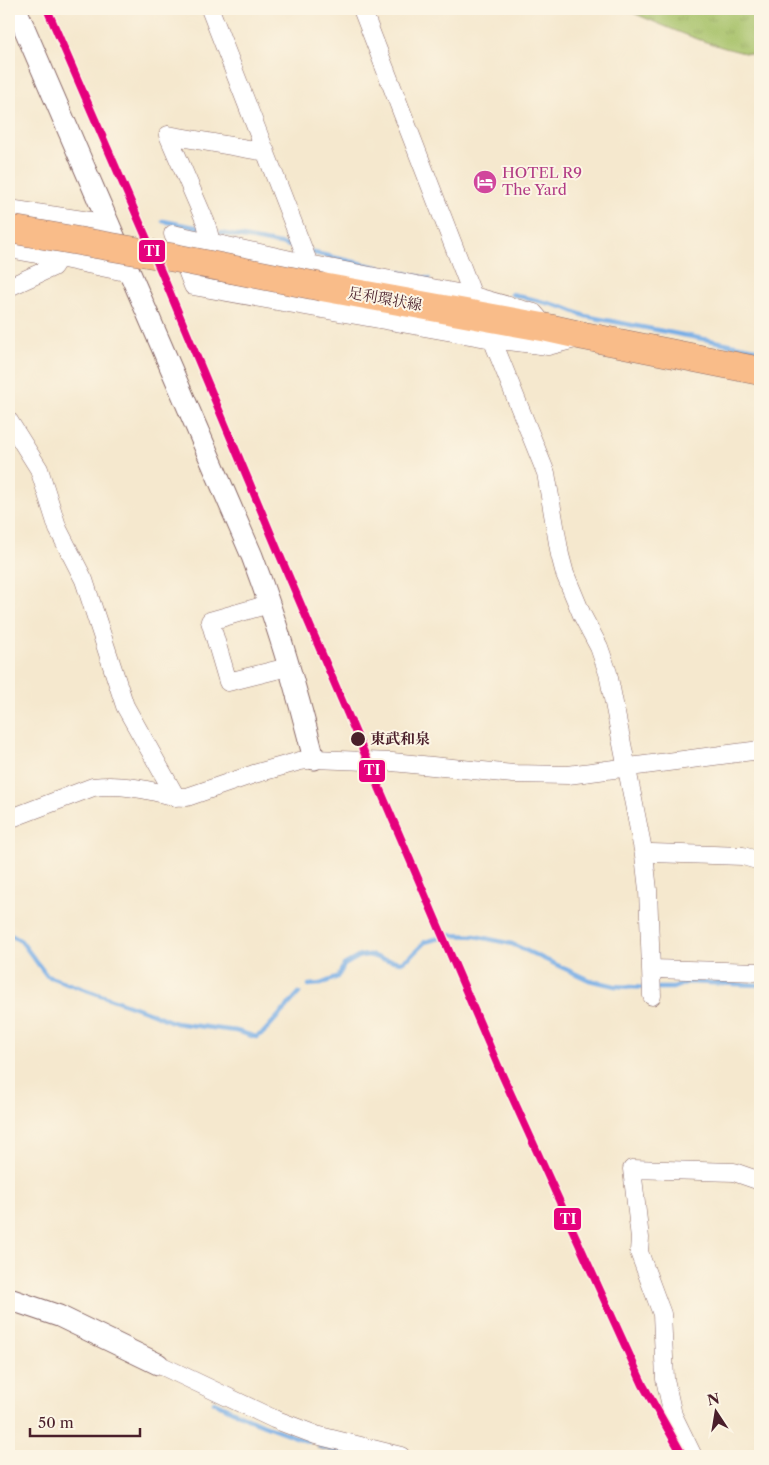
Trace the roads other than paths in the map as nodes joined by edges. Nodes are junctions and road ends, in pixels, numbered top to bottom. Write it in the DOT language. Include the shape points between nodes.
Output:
graph roads {
  1 [pos="16,9"];
  2 [pos="210,9"];
  3 [pos="362,9"];
  4 [pos="266,152"];
  5 [pos="9,209"];
  6 [pos="110,224"];
  7 [pos="9,229"];
  8 [pos="211,242"];
  9 [pos="9,249"];
  10 [pos="59,258"];
  11 [pos="130,273"];
  12 [pos="315,276"];
  13 [pos="9,287"];
  14 [pos="482,317"];
  15 [pos="584,336"];
  16 [pos="760,371"];
  17 [pos="9,421"];
  18 [pos="269,604"];
  19 [pos="288,667"];
  20 [pos="760,750"];
  21 [pos="314,759"];
  22 [pos="628,768"];
  23 [pos="176,798"];
  24 [pos="9,819"];
  25 [pos="644,854"];
  26 [pos="760,861"];
  27 [pos="652,971"];
  28 [pos="760,972"];
  29 [pos="652,994"];
  30 [pos="760,1181"];
  31 [pos="9,1299"];
  32 [pos="158,1364"];
  33 [pos="401,1456"];
  34 [pos="693,1456"];
  1 -- 6 [label="street"];
  2 -- 4 [label="street"];
  3 -- 14 [label="street"];
  4 -- 8 [label="street" via="168,136 206,223"];
  4 -- 12 [label="street"];
  5 -- 6 [label="street"];
  6 -- 11 [label="street"];
  7 -- 12 [label="main road, 足利環状線, bridge" via="170,257"];
  8 -- 12 [label="street"];
  8 -- 14 [label="street" via="173,234 193,286"];
  9 -- 10 [label="street"];
  10 -- 11 [label="street"];
  10 -- 13 [label="street" via="53,267"];
  11 -- 18 [label="street" via="252,556"];
  12 -- 14 [label="main road, 足利環状線"];
  14 -- 15 [label="main road, 足利環状線"];
  14 -- 15 [label="street" via="548,346"];
  14 -- 22 [label="street" via="546,473 560,555 582,616 599,647 608,673"];
  15 -- 16 [label="main road, 足利環状線"];
  17 -- 23 [label="street" via="39,469 58,529 84,580 125,706"];
  18 -- 19 [label="street"];
  18 -- 19 [label="street" via="210,621 228,682"];
  19 -- 21 [label="street"];
  20 -- 22 [label="street"];
  21 -- 22 [label="street" via="542,775"];
  21 -- 23 [label="street" via="300,760"];
  22 -- 25 [label="street"];
  23 -- 24 [label="street" via="126,786 107,785 93,787"];
  25 -- 26 [label="street" via="743,856"];
  25 -- 27 [label="street"];
  27 -- 28 [label="street"];
  27 -- 29 [label="street"];
  30 -- 34 [label="street" via="734,1172 632,1169 639,1252 662,1314 665,1380 673,1415"];
  31 -- 32 [label="street" via="59,1316"];
  32 -- 33 [label="street" via="274,1419 316,1435"];
}
